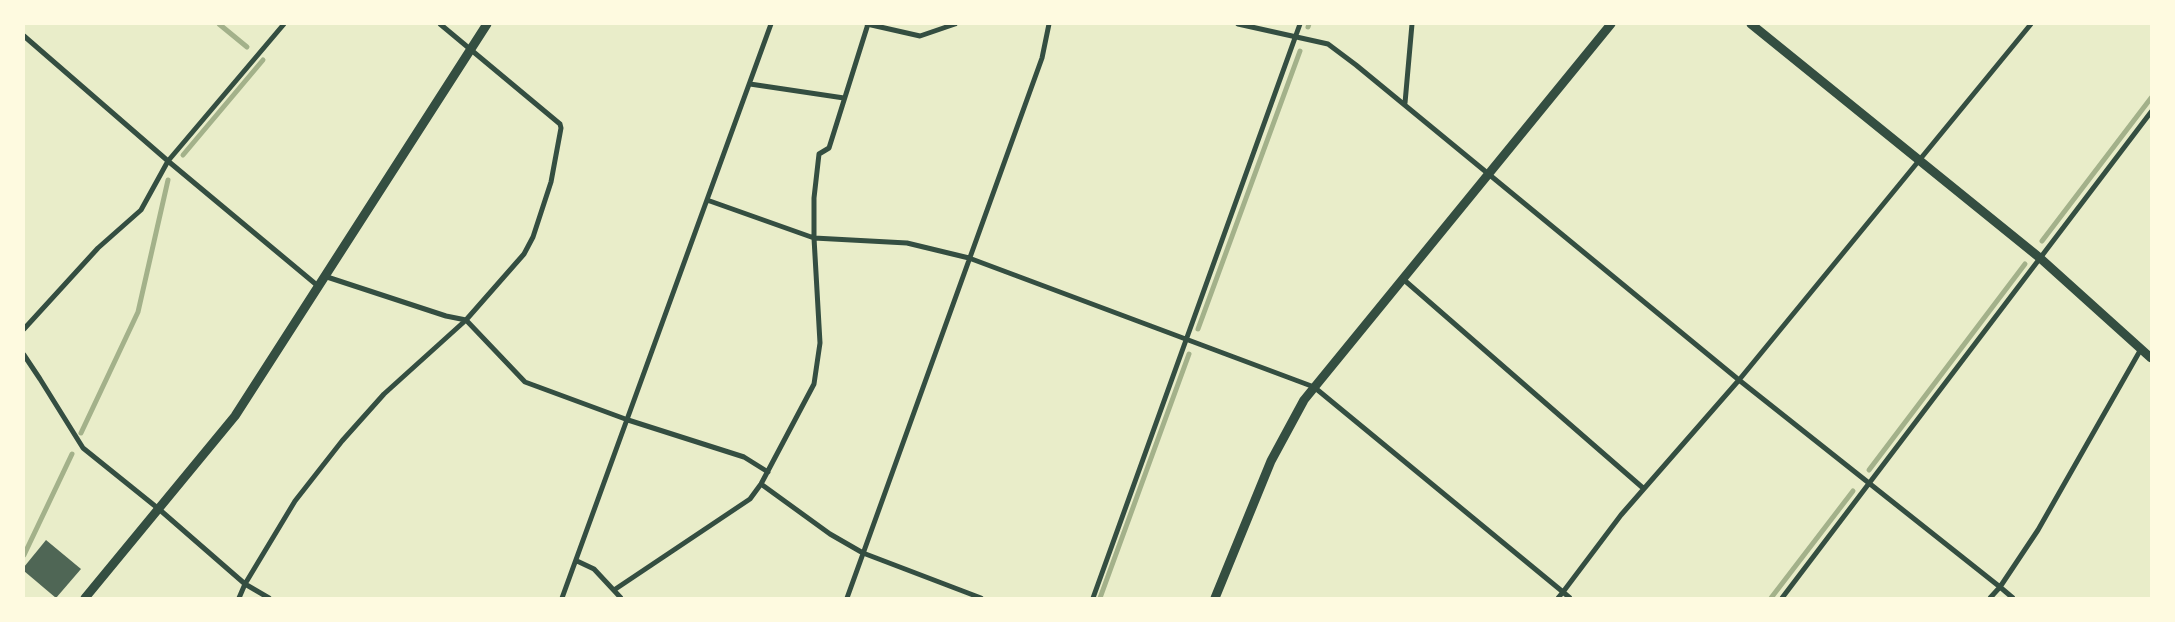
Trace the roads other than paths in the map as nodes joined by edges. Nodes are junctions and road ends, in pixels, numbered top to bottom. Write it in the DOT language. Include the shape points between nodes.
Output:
graph roads {
  1 [pos="284,24"];
  2 [pos="440,24"];
  3 [pos="487,24"];
  4 [pos="770,24"];
  5 [pos="867,24"];
  6 [pos="955,24"];
  7 [pos="1049,24"];
  8 [pos="1238,24"];
  9 [pos="1300,24"];
  10 [pos="1412,24"];
  11 [pos="1611,24"];
  12 [pos="1752,24"];
  13 [pos="2031,24"];
  14 [pos="24,36"];
  15 [pos="1295,37"];
  16 [pos="470,49"];
  17 [pos="750,84"];
  18 [pos="844,98"];
  19 [pos="1405,103"];
  20 [pos="2151,112"];
  21 [pos="168,161"];
  22 [pos="1918,161"];
  23 [pos="1488,173"];
  24 [pos="707,200"];
  25 [pos="814,238"];
  26 [pos="969,258"];
  27 [pos="2040,258"];
  28 [pos="324,276"];
  29 [pos="1403,279"];
  30 [pos="318,286"];
  31 [pos="466,320"];
  32 [pos="24,329"];
  33 [pos="1187,339"];
  34 [pos="2141,349"];
  35 [pos="24,355"];
  36 [pos="2151,358"];
  37 [pos="1738,380"];
  38 [pos="1314,387"];
  39 [pos="628,420"];
  40 [pos="768,472"];
  41 [pos="761,484"];
  42 [pos="1869,484"];
  43 [pos="1643,488"];
  44 [pos="160,510"];
  45 [pos="863,553"];
  46 [pos="577,560"];
  47 [pos="245,584"];
  48 [pos="2000,587"];
  49 [pos="614,590"];
  50 [pos="1563,592"];
  51 [pos="85,598"];
  52 [pos="239,598"];
  53 [pos="269,598"];
  54 [pos="562,598"];
  55 [pos="621,598"];
  56 [pos="847,598"];
  57 [pos="981,598"];
  58 [pos="1093,598"];
  59 [pos="1214,598"];
  60 [pos="1558,598"];
  61 [pos="1570,598"];
  62 [pos="1782,598"];
  63 [pos="1990,598"];
  64 [pos="2013,598"];
  1 -- 21 [label="street"];
  2 -- 16 [label="street"];
  3 -- 16 [label="street"];
  4 -- 17 [label="street"];
  5 -- 6 [label="street" via="920,36"];
  5 -- 18 [label="street"];
  7 -- 26 [label="street" via="1042,58"];
  8 -- 15 [label="street"];
  9 -- 15 [label="street"];
  10 -- 19 [label="street"];
  11 -- 23 [label="street"];
  12 -- 22 [label="street"];
  13 -- 22 [label="street"];
  14 -- 21 [label="street"];
  15 -- 19 [label="street" via="1328,44"];
  15 -- 33 [label="street"];
  16 -- 28 [label="street"];
  16 -- 31 [label="street" via="561,128 551,182 528,246 506,277"];
  17 -- 18 [label="street"];
  17 -- 24 [label="street"];
  18 -- 25 [label="street" via="829,148 819,154"];
  19 -- 23 [label="street"];
  20 -- 27 [label="street"];
  21 -- 30 [label="street"];
  21 -- 32 [label="street" via="141,210 98,248"];
  22 -- 27 [label="street"];
  22 -- 37 [label="street"];
  23 -- 29 [label="street"];
  23 -- 37 [label="street"];
  24 -- 25 [label="street"];
  24 -- 39 [label="street"];
  25 -- 26 [label="street" via="907,243"];
  25 -- 40 [label="street" via="820,343 814,384"];
  26 -- 33 [label="street"];
  26 -- 45 [label="street"];
  27 -- 34 [label="street"];
  27 -- 42 [label="street"];
  28 -- 30 [label="street"];
  28 -- 31 [label="street"];
  29 -- 38 [label="street"];
  29 -- 43 [label="street"];
  30 -- 44 [label="street" via="235,416"];
  31 -- 39 [label="street" via="525,382"];
  31 -- 47 [label="street" via="384,394 342,441 295,501"];
  33 -- 38 [label="street"];
  33 -- 58 [label="street"];
  34 -- 36 [label="street"];
  34 -- 48 [label="street" via="2038,530"];
  35 -- 44 [label="street" via="83,448"];
  37 -- 42 [label="street"];
  37 -- 43 [label="street"];
  38 -- 50 [label="street"];
  38 -- 59 [label="street" via="1271,461"];
  39 -- 40 [label="street" via="744,457"];
  39 -- 46 [label="street"];
  40 -- 41 [label="street"];
  41 -- 45 [label="street" via="830,534"];
  41 -- 49 [label="street" via="750,499"];
  42 -- 48 [label="street"];
  42 -- 62 [label="street"];
  43 -- 50 [label="street"];
  44 -- 47 [label="street"];
  44 -- 51 [label="street"];
  45 -- 56 [label="street"];
  45 -- 57 [label="street"];
  46 -- 49 [label="street" via="594,569"];
  46 -- 54 [label="street"];
  47 -- 52 [label="street"];
  47 -- 53 [label="street"];
  48 -- 63 [label="street"];
  48 -- 64 [label="street"];
  49 -- 55 [label="street"];
  50 -- 60 [label="street"];
  50 -- 61 [label="street"];
}
